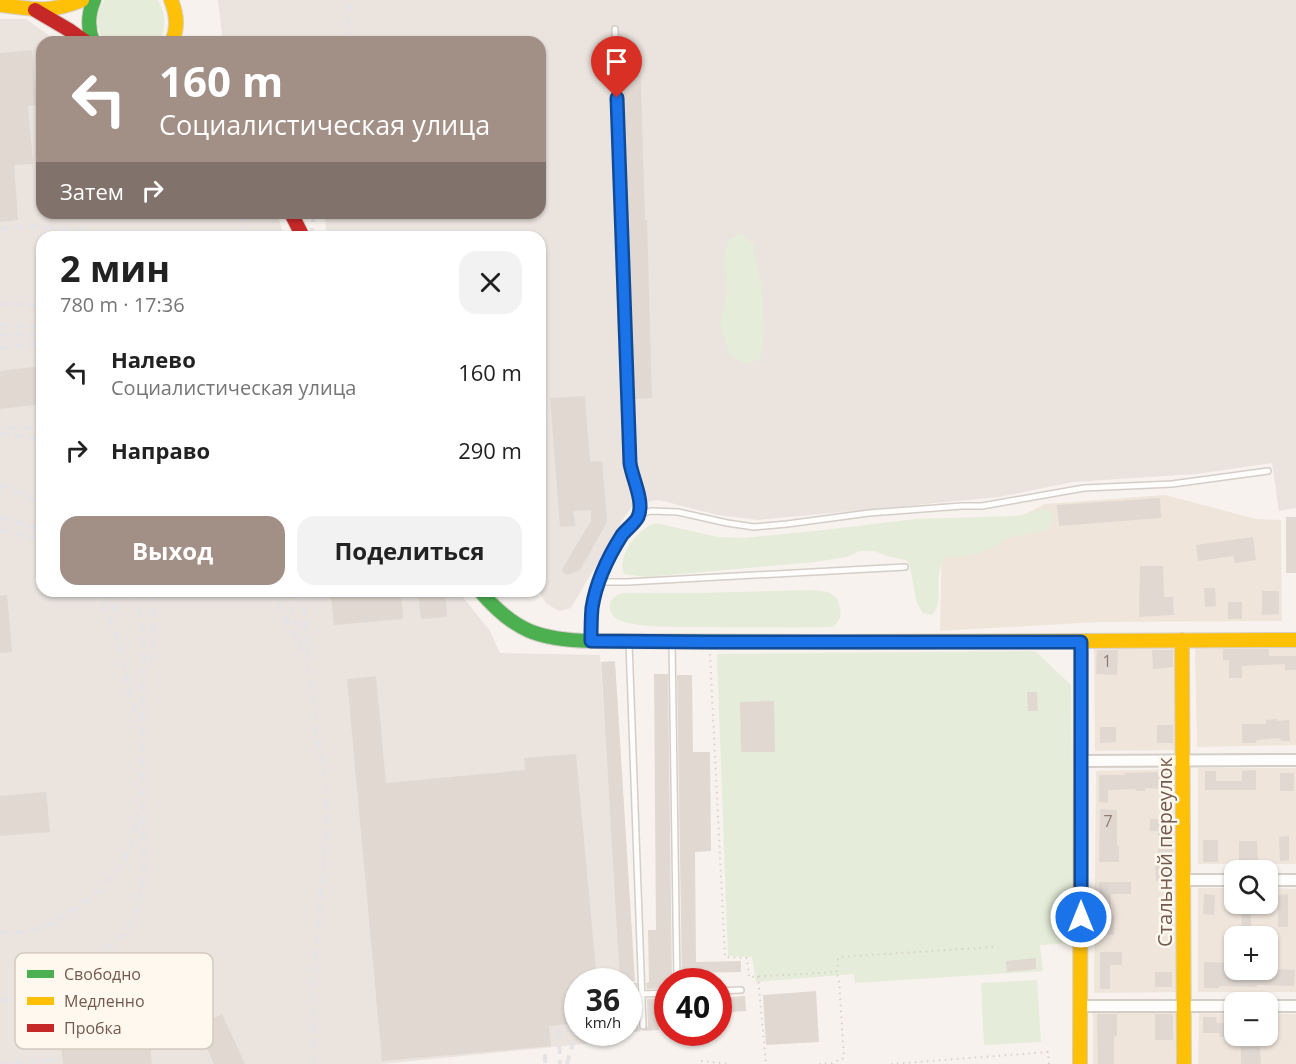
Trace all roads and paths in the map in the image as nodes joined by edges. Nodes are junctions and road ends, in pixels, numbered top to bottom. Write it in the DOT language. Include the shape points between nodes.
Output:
graph roads {
  1 [pos="82,0"];
  2 [pos="94,0"];
  3 [pos="174,4"];
  4 [pos="0,5"];
  5 [pos="35,10"];
  6 [pos="615,29"];
  7 [pos="78,36"];
  8 [pos="90,36"];
  9 [pos="176,36"];
  10 [pos="1268,471"];
  11 [pos="638,518"];
  12 [pos="905,567"];
  13 [pos="599,582"];
  14 [pos="485,597"];
  15 [pos="494,597"];
  16 [pos="490,603"];
  17 [pos="1182,640"];
  18 [pos="1296,640"];
  19 [pos="591,641"];
  20 [pos="629,641"];
  21 [pos="710,642"];
  22 [pos="1081,642"];
  23 [pos="672,644"];
  24 [pos="1296,760"];
  25 [pos="1081,761"];
  26 [pos="1184,761"];
  27 [pos="1184,880"];
  28 [pos="1224,880"];
  29 [pos="1278,880"];
  30 [pos="1296,880"];
  31 [pos="993,947"];
  32 [pos="641,968"];
  33 [pos="677,968"];
  34 [pos="836,972"];
  35 [pos="758,976"];
  36 [pos="732,990"];
  37 [pos="741,990"];
  38 [pos="642,994"];
  39 [pos="654,994"];
  40 [pos="1081,1006"];
  41 [pos="1184,1006"];
  42 [pos="1224,1006"];
  43 [pos="1278,1006"];
  44 [pos="1296,1006"];
  45 [pos="643,1026"];
  46 [pos="974,1058"];
  47 [pos="701,1061"];
  48 [pos="731,1064"];
  49 [pos="766,1064"];
  50 [pos="819,1064"];
  51 [pos="891,1064"];
  52 [pos="974,1064"];
  53 [pos="1049,1064"];
  54 [pos="1080,1064"];
  55 [pos="1184,1064"];
  1 -- 5 [label="street"];
  2 -- 8 [label="street" via="87,22"];
  3 -- 9 [label="street"];
  4 -- 5 [label="street"];
  5 -- 7 [label="street"];
  6 -- 11 [label="lane" via="630,463 638,492"];
  10 -- 11 [label="lane" via="1172,484 1084,488 982,506 869,513 787,525 754,527 658,510"];
  11 -- 13 [label="lane" via="623,534"];
  12 -- 13 [label="lane"];
  13 -- 19 [label="lane" via="592,607"];
  14 -- 16 [label="street"];
  15 -- 16 [label="lane"];
  16 -- 19 [label="street" via="537,634"];
  17 -- 18 [label="street"];
  17 -- 22 [label="street"];
  17 -- 26 [label="street, Стальной переулок"];
  19 -- 20 [label="street"];
  20 -- 21 [label="street"];
  20 -- 32 [label="lane"];
  21 -- 22 [label="street"];
  21 -- 35 [label="path" via="725,957 747,958 749,977"];
  22 -- 25 [label="street"];
  23 -- 33 [label="lane"];
  24 -- 26 [label="street"];
  25 -- 26 [label="street"];
  25 -- 40 [label="street"];
  26 -- 27 [label="street, Стальной переулок"];
  27 -- 28 [label="street"];
  27 -- 41 [label="street, Стальной переулок"];
  29 -- 30 [label="street"];
  31 -- 34 [label="path" via="840,957"];
  34 -- 35 [label="path"];
  34 -- 50 [label="path" via="844,1058 832,1064"];
  35 -- 49 [label="path"];
  36 -- 37 [label="lane"];
  38 -- 39 [label="lane"];
  38 -- 45 [label="lane"];
  40 -- 41 [label="street"];
  40 -- 54 [label="street"];
  41 -- 42 [label="street"];
  41 -- 55 [label="street, Стальной переулок"];
  43 -- 44 [label="street"];
  46 -- 51 [label="path"];
  46 -- 52 [label="path"];
  46 -- 53 [label="path" via="1048,1052"];
  47 -- 48 [label="path"];
}
